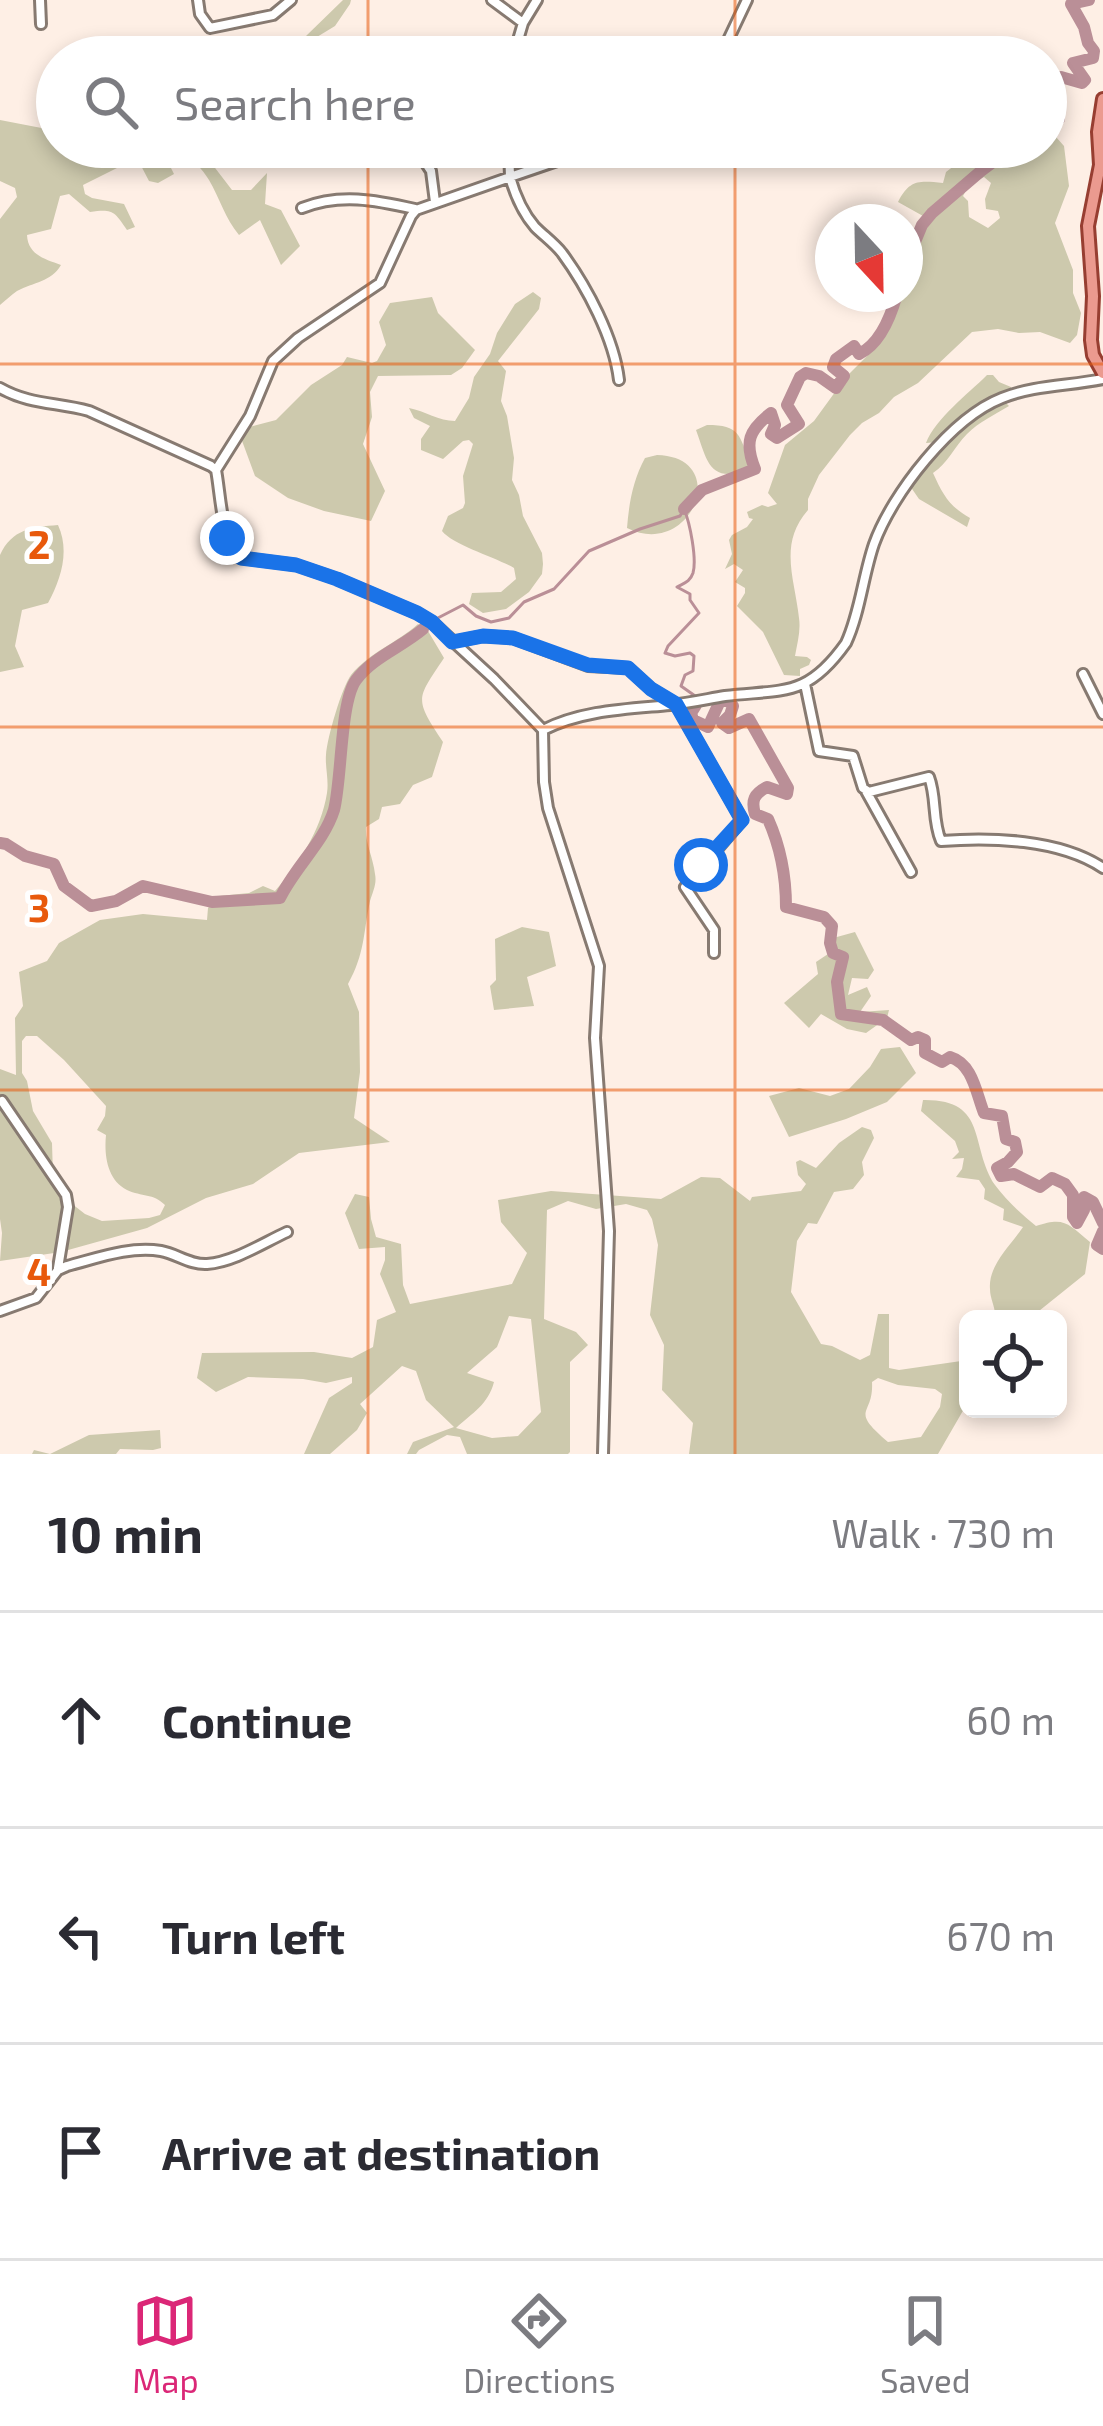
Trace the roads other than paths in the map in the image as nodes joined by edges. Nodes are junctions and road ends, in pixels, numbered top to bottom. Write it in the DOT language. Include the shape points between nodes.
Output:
graph roads {
  1 [pos="40,0"];
  2 [pos="197,0"];
  3 [pos="291,0"];
  4 [pos="492,0"];
  5 [pos="537,0"];
  6 [pos="747,0"];
  7 [pos="523,23"];
  8 [pos="41,24"];
  9 [pos="519,36"];
  10 [pos="730,36"];
  11 [pos="1103,100"];
  12 [pos="428,168"];
  13 [pos="510,168"];
  14 [pos="536,168"];
  15 [pos="510,177"];
  16 [pos="435,202"];
  17 [pos="302,208"];
  18 [pos="416,210"];
  19 [pos="1097,314"];
  20 [pos="1103,376"];
  21 [pos="619,380"];
  22 [pos="0,388"];
  23 [pos="216,470"];
  24 [pos="452,642"];
  25 [pos="1083,674"];
  26 [pos="806,684"];
  27 [pos="676,704"];
  28 [pos="1103,714"];
  29 [pos="543,730"];
  30 [pos="866,791"];
  31 [pos="1103,868"];
  32 [pos="911,872"];
  33 [pos="714,953"];
  34 [pos="2,1101"];
  35 [pos="287,1232"];
  36 [pos="58,1270"];
  37 [pos="0,1310"];
  38 [pos="604,1454"];
  1 -- 8 [label="street"];
  2 -- 3 [label="street" via="210,28 273,15"];
  4 -- 7 [label="street"];
  5 -- 7 [label="street"];
  6 -- 10 [label="street"];
  7 -- 9 [label="street"];
  11 -- 19 [label="main road" via="1088,226"];
  12 -- 16 [label="street"];
  13 -- 15 [label="street"];
  14 -- 15 [label="street"];
  15 -- 16 [label="street"];
  15 -- 21 [label="street" via="532,224 585,287"];
  16 -- 18 [label="street"];
  17 -- 18 [label="street" via="341,199"];
  18 -- 23 [label="street" via="380,283 273,361"];
  19 -- 20 [label="main road" via="1093,355"];
  20 -- 26 [label="street" via="1002,398 945,440 876,538 845,644"];
  22 -- 23 [label="street" via="89,411"];
  23 -- 24 [label="street" via="227,538 241,558 337,579 417,613"];
  24 -- 27 [label="street" via="513,638 588,665 628,668"];
  24 -- 29 [label="street"];
  25 -- 28 [label="street"];
  26 -- 27 [label="street"];
  26 -- 30 [label="street" via="819,751 853,756"];
  27 -- 29 [label="street" via="596,713"];
  27 -- 33 [label="street" via="742,820 685,887 714,930"];
  29 -- 38 [label="street" via="548,808 599,966 595,1038 609,1231"];
  30 -- 31 [label="street" via="929,777 940,841 1002,838"];
  30 -- 32 [label="street"];
  34 -- 36 [label="street" via="66,1195"];
  35 -- 36 [label="street" via="206,1264 133,1250"];
  36 -- 37 [label="street" via="36,1298"];
}
